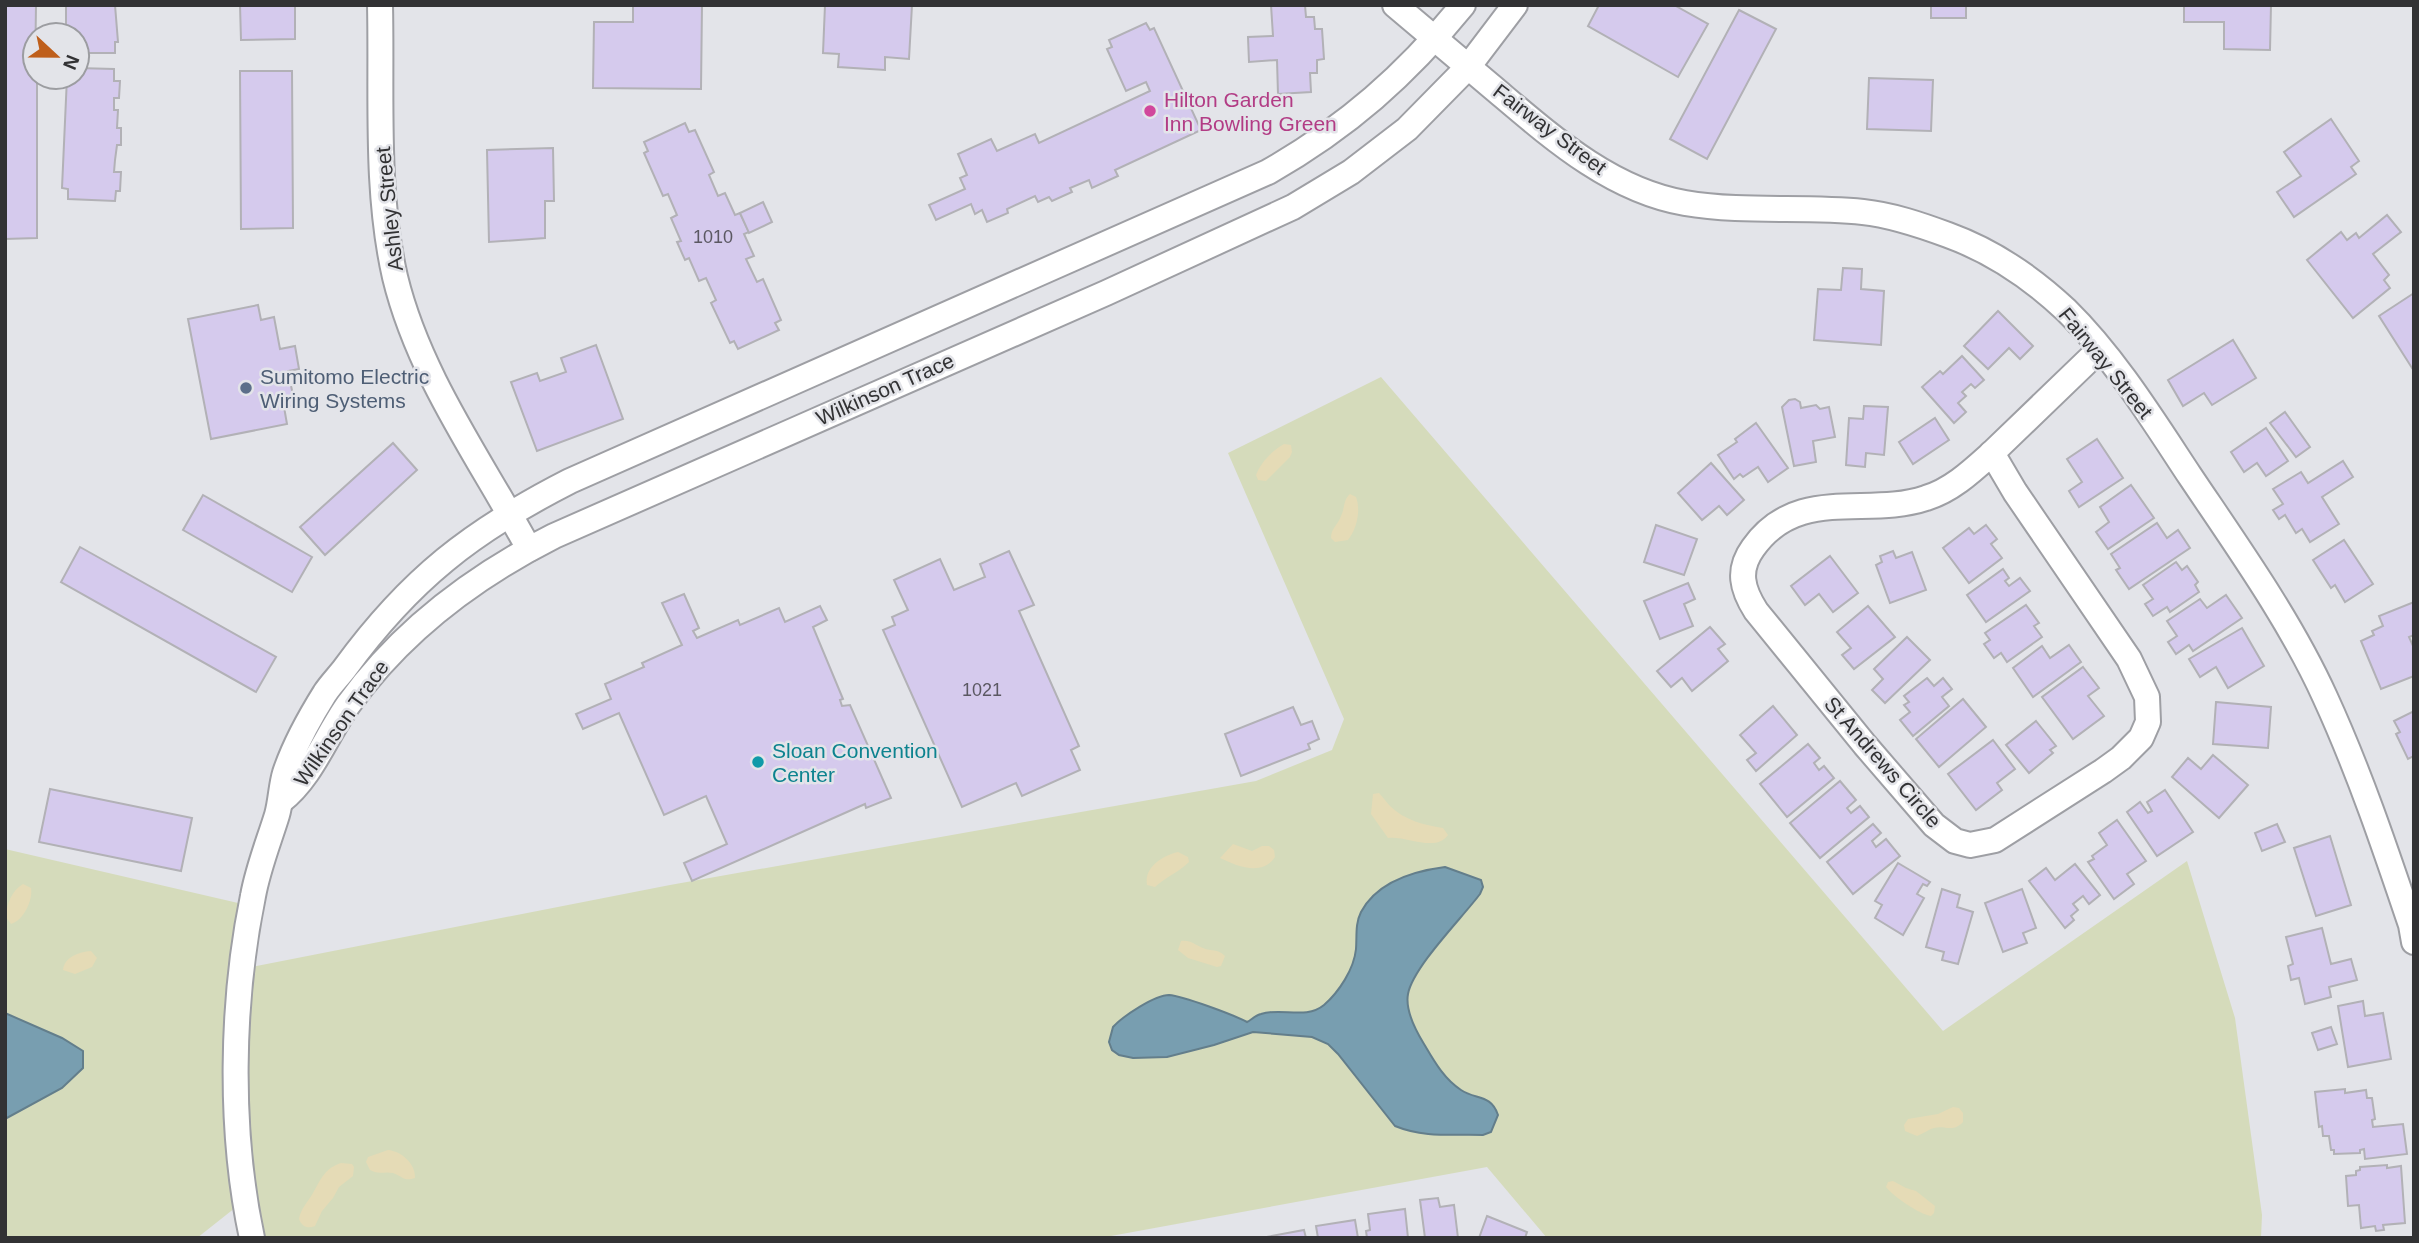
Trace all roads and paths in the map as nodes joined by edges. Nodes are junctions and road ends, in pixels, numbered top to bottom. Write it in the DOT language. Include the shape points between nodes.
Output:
graph roads {
  1 [pos="380,5"];
  2 [pos="1395,5"];
  3 [pos="1463,5"];
  4 [pos="1515,5"];
  5 [pos="1435,40"];
  6 [pos="1468,67"];
  7 [pos="2100,349"];
  8 [pos="1992,453"];
  9 [pos="510,513"];
  10 [pos="529,548"];
  11 [pos="281,801"];
  12 [pos="2414,942"];
  13 [pos="252,1238"];
  1 -- 9 [label="street, Ashley Street" via="384,192 396,277 433,382"];
  2 -- 5 [label="street, Fairway Street"];
  3 -- 5 [label="street, Wilkinson Trace"];
  4 -- 6 [label="street, Wilkinson Trace"];
  5 -- 6 [label="street, Fairway Street"];
  5 -- 9 [label="street, Wilkinson Trace" via="1357,114 1268,172 655,442"];
  6 -- 7 [label="street, Fairway Street" via="1595,166 1659,197 1707,206 1864,212 1913,222 1960,239 2007,264 2049,295"];
  6 -- 10 [label="street, Wilkinson Trace" via="1380,151 1293,207"];
  7 -- 8 [label="street, St Andrews Circle"];
  7 -- 12 [label="street, Fairway Street" via="2247,560 2310,667 2372,809"];
  8 -- 8 [label="street, St Andrews Circle" via="1966,476 1926,499 1838,505 1798,513 1757,541 1744,564 1742,580 1756,611 1908,795 1948,836 1970,845 2011,832 2103,771 2136,745 2148,722 2147,697 2129,659"];
  9 -- 10 [label="street, Ashley Street"];
  9 -- 11 [label="street, Wilkinson Trace" via="469,540 409,591 356,652 302,735 284,774"];
  10 -- 11 [label="street, Wilkinson Trace" via="439,607 390,653 350,703 295,790"];
  11 -- 13 [label="street, Wilkinson Trace" via="253,893 239,1010 237,1105"];
}
